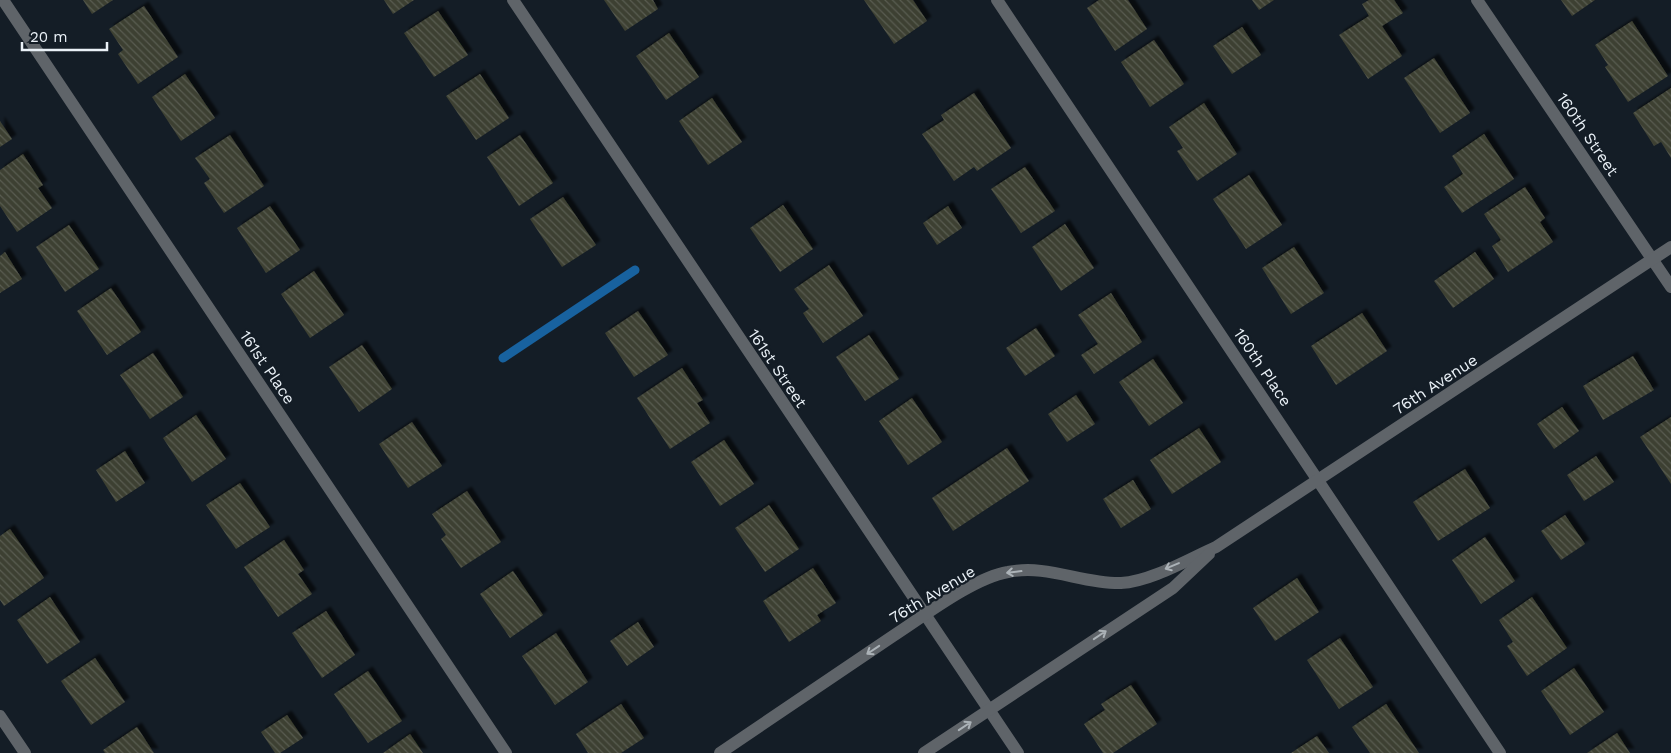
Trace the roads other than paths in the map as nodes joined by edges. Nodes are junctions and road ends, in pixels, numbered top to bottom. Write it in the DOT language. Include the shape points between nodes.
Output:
graph roads {
  1 [pos="3,0"];
  2 [pos="512,0"];
  3 [pos="997,0"];
  4 [pos="1477,0"];
  5 [pos="1671,247"];
  6 [pos="1652,259"];
  7 [pos="1671,287"];
  8 [pos="1318,480"];
  9 [pos="1216,547"];
  10 [pos="925,615"];
  11 [pos="989,710"];
  12 [pos="0,716"];
  13 [pos="25,753"];
  14 [pos="506,753"];
  15 [pos="720,753"];
  16 [pos="924,753"];
  17 [pos="1018,753"];
  18 [pos="1500,753"];
  1 -- 14 [label="street, 161st Place"];
  2 -- 10 [label="street, 161st Street"];
  3 -- 8 [label="street, 160th Place"];
  4 -- 6 [label="street, 160th Street"];
  5 -- 6 [label="street, 76th Avenue"];
  6 -- 7 [label="street, 160th Street"];
  6 -- 8 [label="street, 76th Avenue"];
  8 -- 9 [label="street, 76th Avenue"];
  8 -- 18 [label="street, 160th Place"];
  9 -- 10 [label="street, 76th Avenue, one-way" via="1141,580 1122,583 1095,581 1061,572 1008,572 985,580"];
  11 -- 9 [label="street, 76th Avenue, one-way" via="1173,588"];
  10 -- 11 [label="street, 161st Street"];
  10 -- 15 [label="street, 76th Avenue, one-way"];
  16 -- 11 [label="street, 76th Avenue, one-way"];
  11 -- 17 [label="street, 161st Street"];
  12 -- 13 [label="street"];
}
